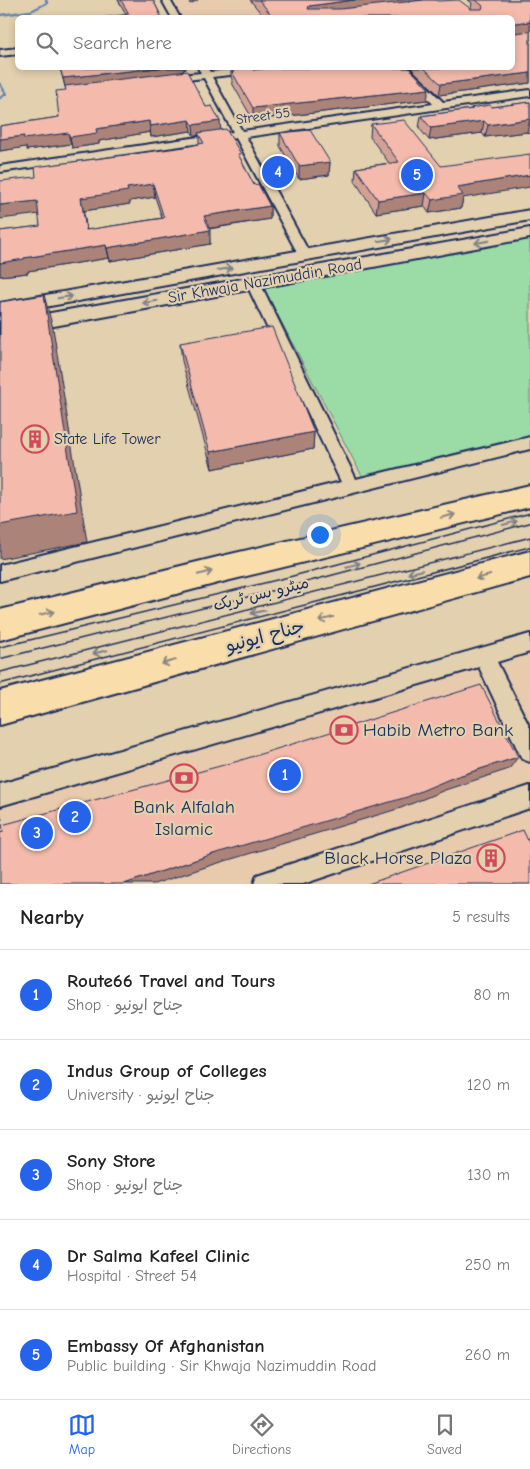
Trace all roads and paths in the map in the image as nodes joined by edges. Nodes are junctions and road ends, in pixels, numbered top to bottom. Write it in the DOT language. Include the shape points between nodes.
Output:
graph roads {
  1 [pos="166,0"];
  2 [pos="174,15"];
  3 [pos="15,51"];
  4 [pos="0,53"];
  5 [pos="225,70"];
  6 [pos="406,70"];
  7 [pos="204,71"];
  8 [pos="159,80"];
  9 [pos="530,93"];
  10 [pos="441,106"];
  11 [pos="239,135"];
  12 [pos="0,169"];
  13 [pos="530,215"];
  14 [pos="497,221"];
  15 [pos="521,235"];
  16 [pos="304,254"];
  17 [pos="253,283"];
  18 [pos="0,309"];
  19 [pos="0,329"];
  20 [pos="530,443"];
  21 [pos="352,487"];
  22 [pos="530,496"];
  23 [pos="530,518"];
  24 [pos="530,542"];
  25 [pos="530,564"];
  26 [pos="0,573"];
  27 [pos="0,625"];
  28 [pos="530,643"];
  29 [pos="0,653"];
  30 [pos="484,657"];
  31 [pos="0,678"];
  32 [pos="0,708"];
  33 [pos="530,751"];
  34 [pos="0,795"];
  35 [pos="530,797"];
  36 [pos="0,818"];
  37 [pos="2,837"];
  38 [pos="266,884"];
  1 -- 2 [label="street"];
  3 -- 4 [label="street"];
  5 -- 7 [label="street"];
  6 -- 10 [label="street"];
  7 -- 8 [label="street"];
  7 -- 11 [label="street"];
  9 -- 10 [label="street, Street 55"];
  10 -- 11 [label="street, Street 55"];
  11 -- 12 [label="street, Street 55"];
  11 -- 16 [label="street"];
  13 -- 14 [label="main road, Sir Khwaja Nazimuddin Road"];
  14 -- 15 [label="main road"];
  16 -- 14 [label="main road, Sir Khwaja Nazimuddin Road, one-way"];
  15 -- 17 [label="main road, Sir Khwaja Nazimuddin Road, one-way"];
  18 -- 16 [label="main road, Sir Khwaja Nazimuddin Road, one-way"];
  17 -- 19 [label="main road, Sir Khwaja Nazimuddin Road, one-way"];
  17 -- 21 [label="street"];
  20 -- 21 [label="street"];
  21 -- 26 [label="street"];
  27 -- 22 [label="main road, one-way"];
  29 -- 23 [label="lane, میٹرو بس ٹریک, one-way" via="301,579"];
  24 -- 31 [label="lane, میٹرو بس ٹریک, one-way"];
  25 -- 32 [label="main road, جناح ایونیو, one-way"];
  28 -- 30 [label="street"];
  30 -- 33 [label="street"];
  30 -- 34 [label="street"];
  35 -- 38 [label="street"];
  36 -- 37 [label="path"];
}
